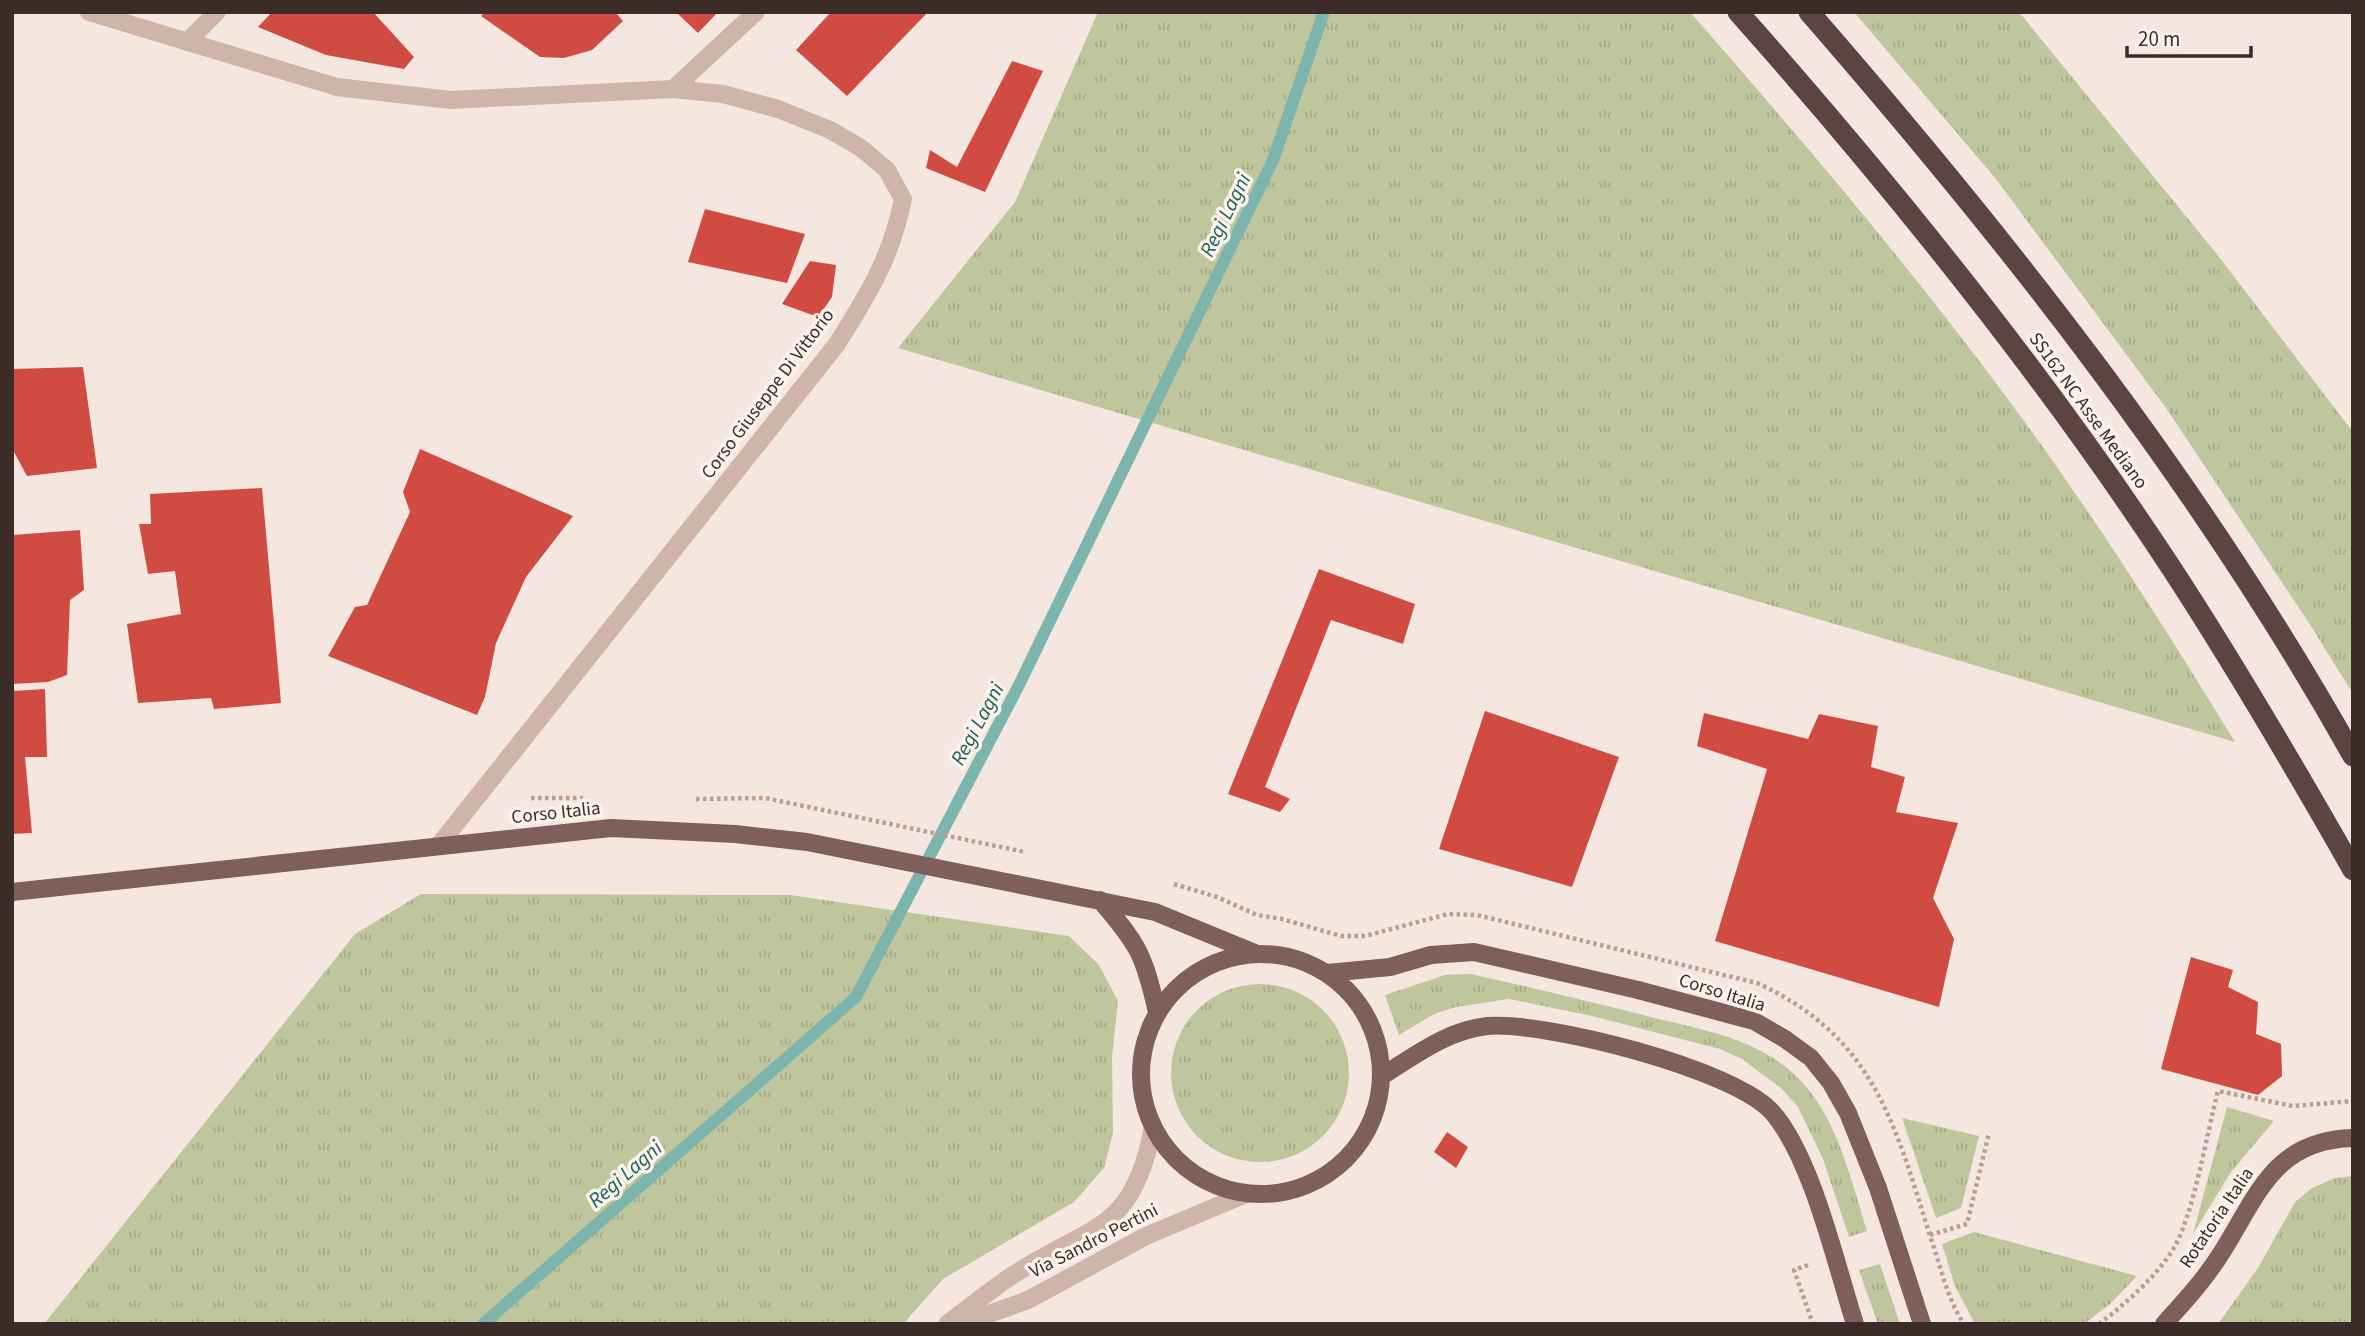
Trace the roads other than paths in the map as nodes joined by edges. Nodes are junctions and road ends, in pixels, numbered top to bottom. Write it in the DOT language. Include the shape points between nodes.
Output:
graph roads {
  1 [pos="89,12"];
  2 [pos="217,12"];
  3 [pos="756,12"];
  4 [pos="1738,12"];
  5 [pos="1809,12"];
  6 [pos="187,43"];
  7 [pos="673,89"];
  8 [pos="2353,756"];
  9 [pos="439,845"];
  10 [pos="2353,870"];
  11 [pos="12,892"];
  12 [pos="1100,900"];
  13 [pos="1255,953"];
  14 [pos="1328,973"];
  15 [pos="1157,1012"];
  16 [pos="1382,1076"];
  17 [pos="1153,1126"];
  18 [pos="2353,1138"];
  19 [pos="1246,1194"];
  20 [pos="947,1324"];
  21 [pos="961,1324"];
  22 [pos="1855,1324"];
  23 [pos="1922,1324"];
  24 [pos="2164,1324"];
  1 -- 6 [label="street, Corso Giuseppe Di Vittorio"];
  2 -- 6 [label="street"];
  3 -- 7 [label="street"];
  4 -- 10 [label="highway, SS162 NC Asse Mediano" via="1841,130 2032,371 2171,568 2266,718"];
  5 -- 8 [label="highway, SS162 NC Asse Mediano" via="1984,217 2081,344 2253,590"];
  6 -- 7 [label="street, Corso Giuseppe Di Vittorio" via="337,87 450,100"];
  7 -- 9 [label="street, Corso Giuseppe Di Vittorio" via="723,94 778,109 860,148 887,170 903,199 895,238 870,291 837,344"];
  9 -- 11 [label="main road, Corso Italia"];
  9 -- 12 [label="main road, Corso Italia" via="611,828 735,834 807,842"];
  12 -- 13 [label="main road, Corso Italia" via="1155,912"];
  12 -- 15 [label="main road" via="1134,939 1145,961"];
  13 -- 14 [label="main road, Corso Italia" via="1293,957"];
  13 -- 15 [label="main road, Corso Italia" via="1216,961 1182,982"];
  14 -- 16 [label="main road, Corso Italia" via="1357,1000 1376,1036"];
  14 -- 23 [label="main road, Corso Italia" via="1474,951 1754,1021 1785,1039 1811,1058 1848,1113"];
  15 -- 17 [label="main road, Corso Italia" via="1143,1049 1142,1088"];
  16 -- 19 [label="main road, Corso Italia" via="1375,1116 1354,1151 1324,1178 1286,1193"];
  16 -- 22 [label="main road" via="1446,1038 1485,1026 1524,1027 1630,1050 1737,1086 1771,1110 1789,1135 1808,1177"];
  17 -- 19 [label="main road, Corso Italia" via="1175,1159 1208,1182"];
  17 -- 20 [label="street, Via Sandro Pertini" via="1146,1163 1133,1194 1110,1218 1087,1236 1013,1275"];
  18 -- 24 [label="main road, Rotatoria Italia" via="2304,1148 2261,1183 2222,1253"];
  19 -- 21 [label="street, Via Sandro Pertini" via="1146,1236 1028,1300"];
}
